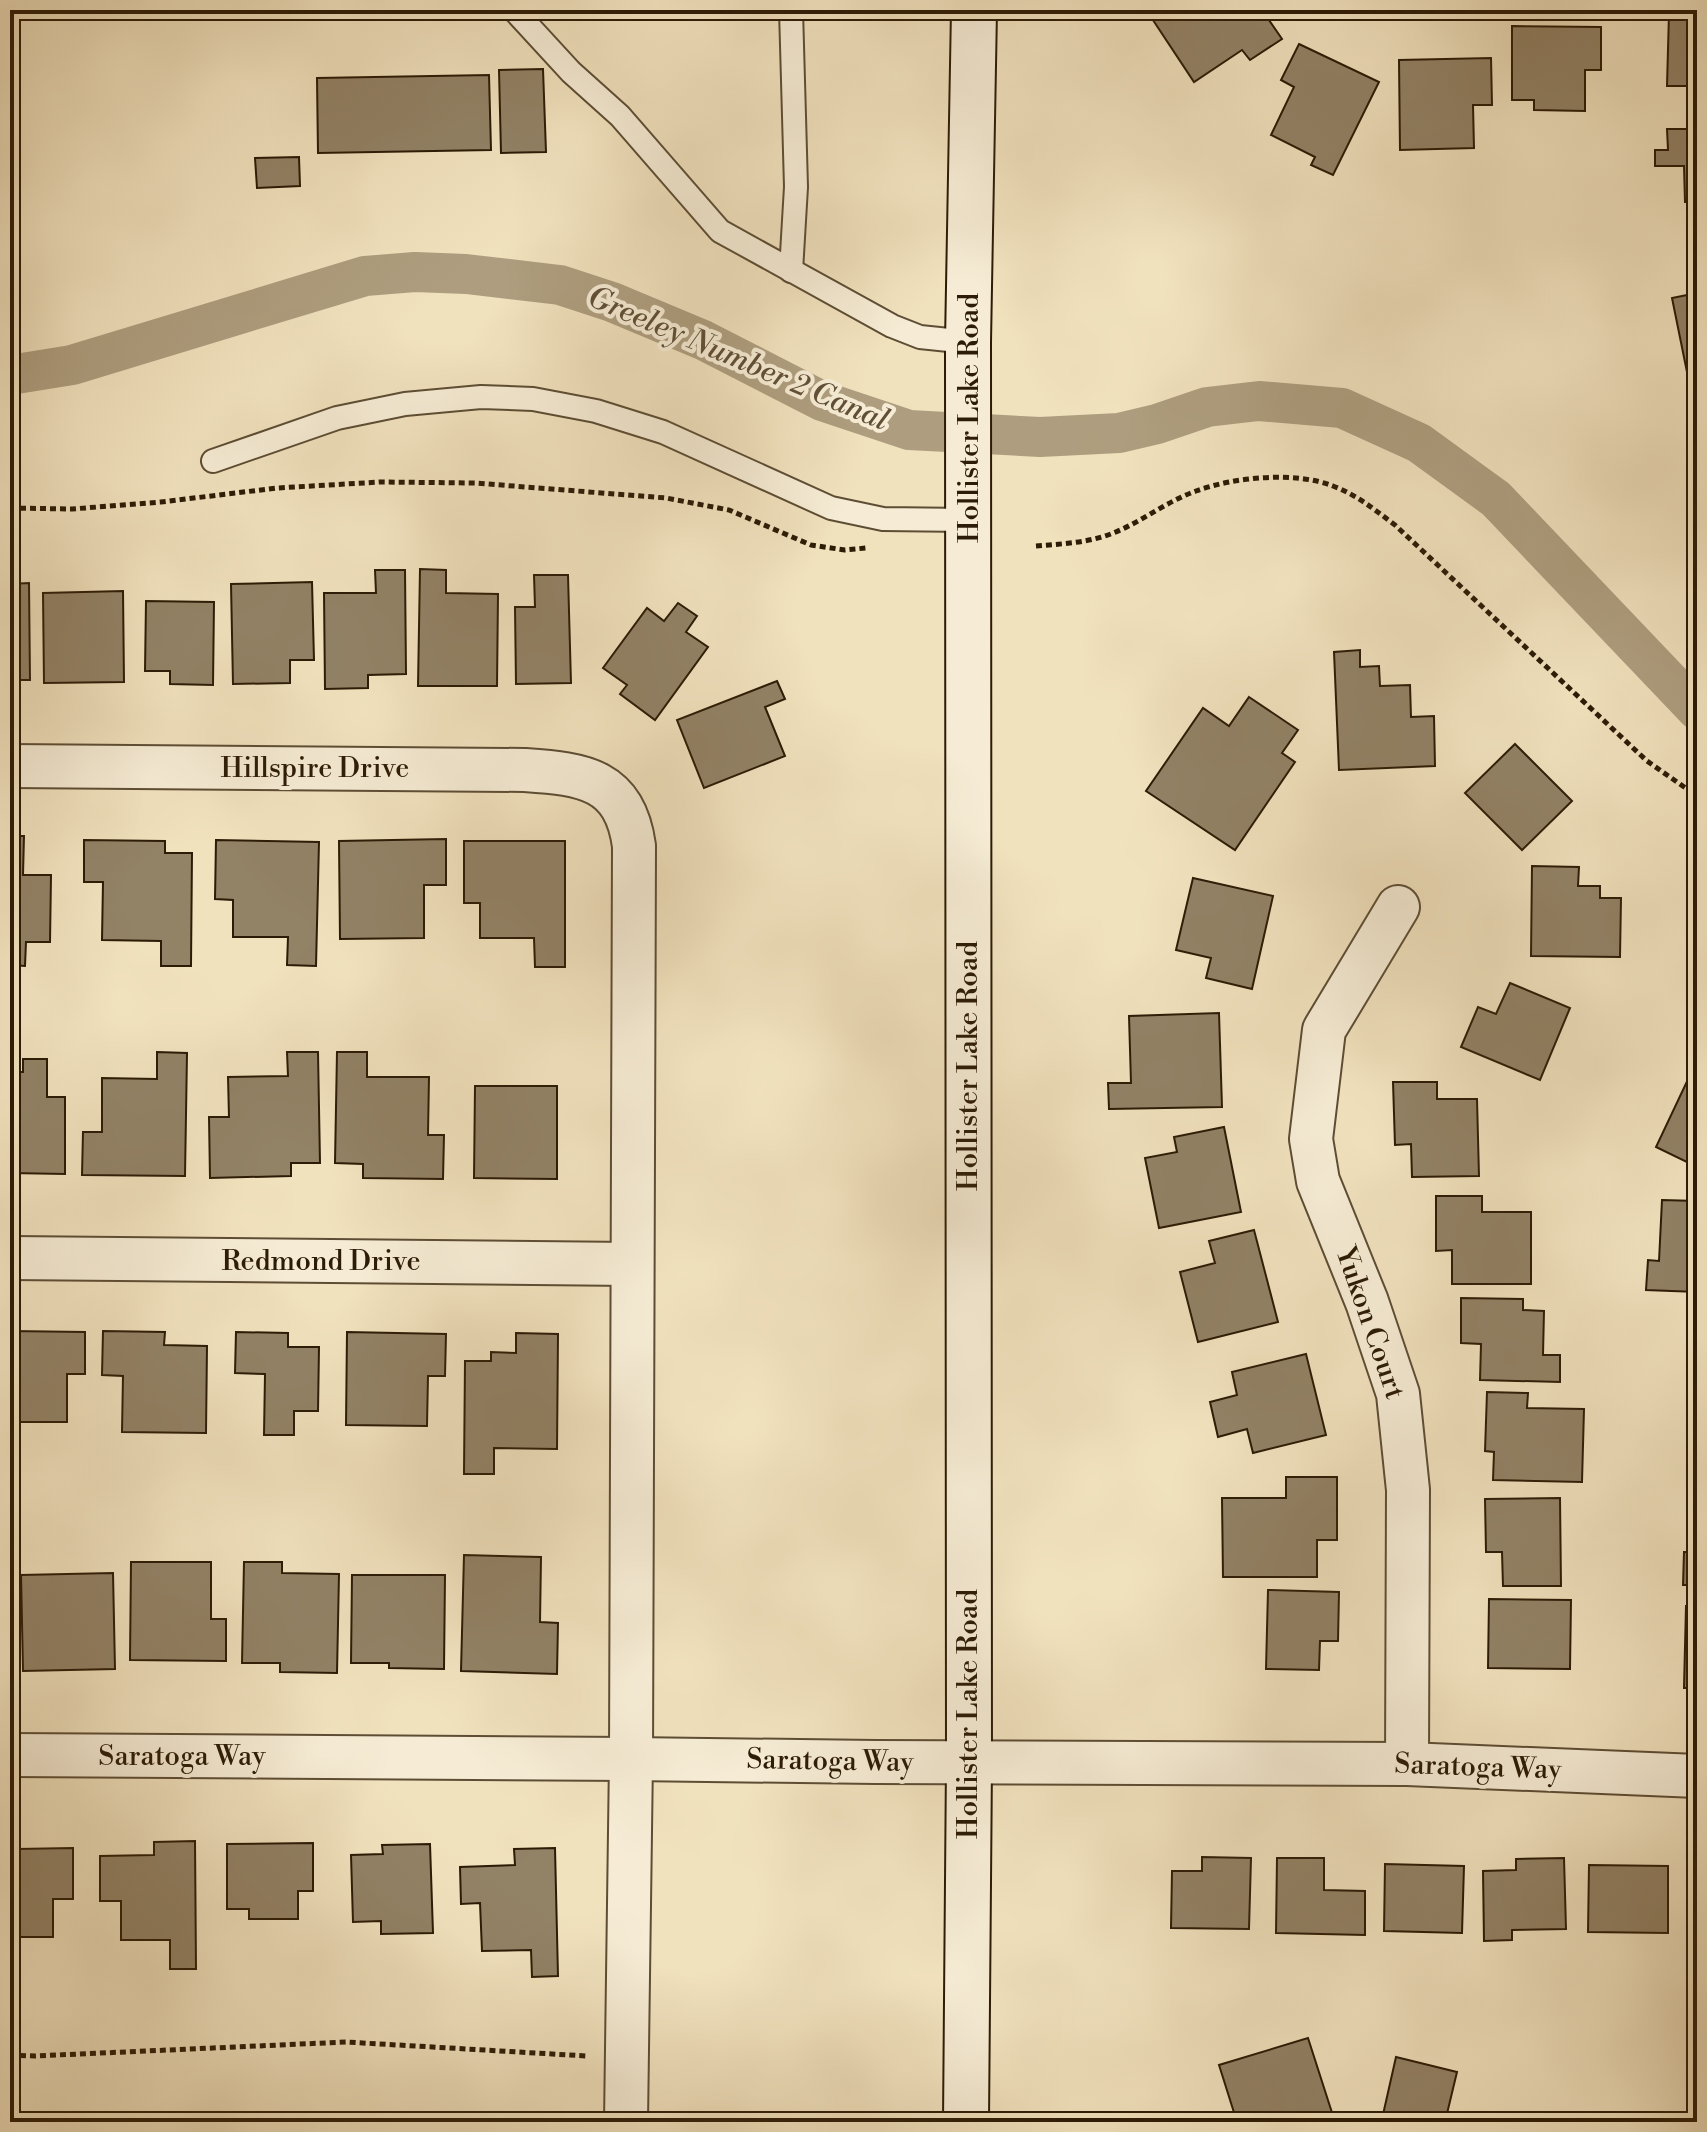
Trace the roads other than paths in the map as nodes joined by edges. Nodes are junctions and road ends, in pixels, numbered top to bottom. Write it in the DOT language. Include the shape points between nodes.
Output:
graph roads {
  1 [pos="514,10"];
  2 [pos="791,10"];
  3 [pos="974,10"];
  4 [pos="791,271"];
  5 [pos="969,356"];
  6 [pos="213,461"];
  7 [pos="968,506"];
  8 [pos="10,766"];
  9 [pos="1398,907"];
  10 [pos="10,1258"];
  11 [pos="632,1264"];
  12 [pos="10,1755"];
  13 [pos="631,1759"];
  14 [pos="969,1762"];
  15 [pos="1407,1764"];
  16 [pos="1697,1776"];
  17 [pos="626,2122"];
  18 [pos="966,2122"];
  1 -- 4 [label="lane" via="620,116 720,231"];
  2 -- 4 [label="lane" via="796,187"];
  3 -- 5 [label="street, Hollister Lake Road"];
  4 -- 5 [label="lane" via="892,326"];
  5 -- 7 [label="street, Hollister Lake Road"];
  6 -- 7 [label="lane" via="337,418 391,407 481,397 533,399 663,432 831,508 883,519"];
  7 -- 14 [label="street, Hollister Lake Road"];
  8 -- 11 [label="street, Hillspire Drive" via="525,770 588,779 615,796 631,823 634,846"];
  9 -- 15 [label="street, Yukon Court" via="1324,1030 1311,1139 1318,1181 1398,1394 1408,1490"];
  10 -- 11 [label="street, Redmond Drive"];
  11 -- 13 [label="street"];
  12 -- 13 [label="street, Saratoga Way"];
  13 -- 14 [label="street, Saratoga Way"];
  13 -- 17 [label="street"];
  14 -- 15 [label="street, Saratoga Way"];
  14 -- 18 [label="street, Hollister Lake Road"];
  15 -- 16 [label="street, Saratoga Way"];
}
